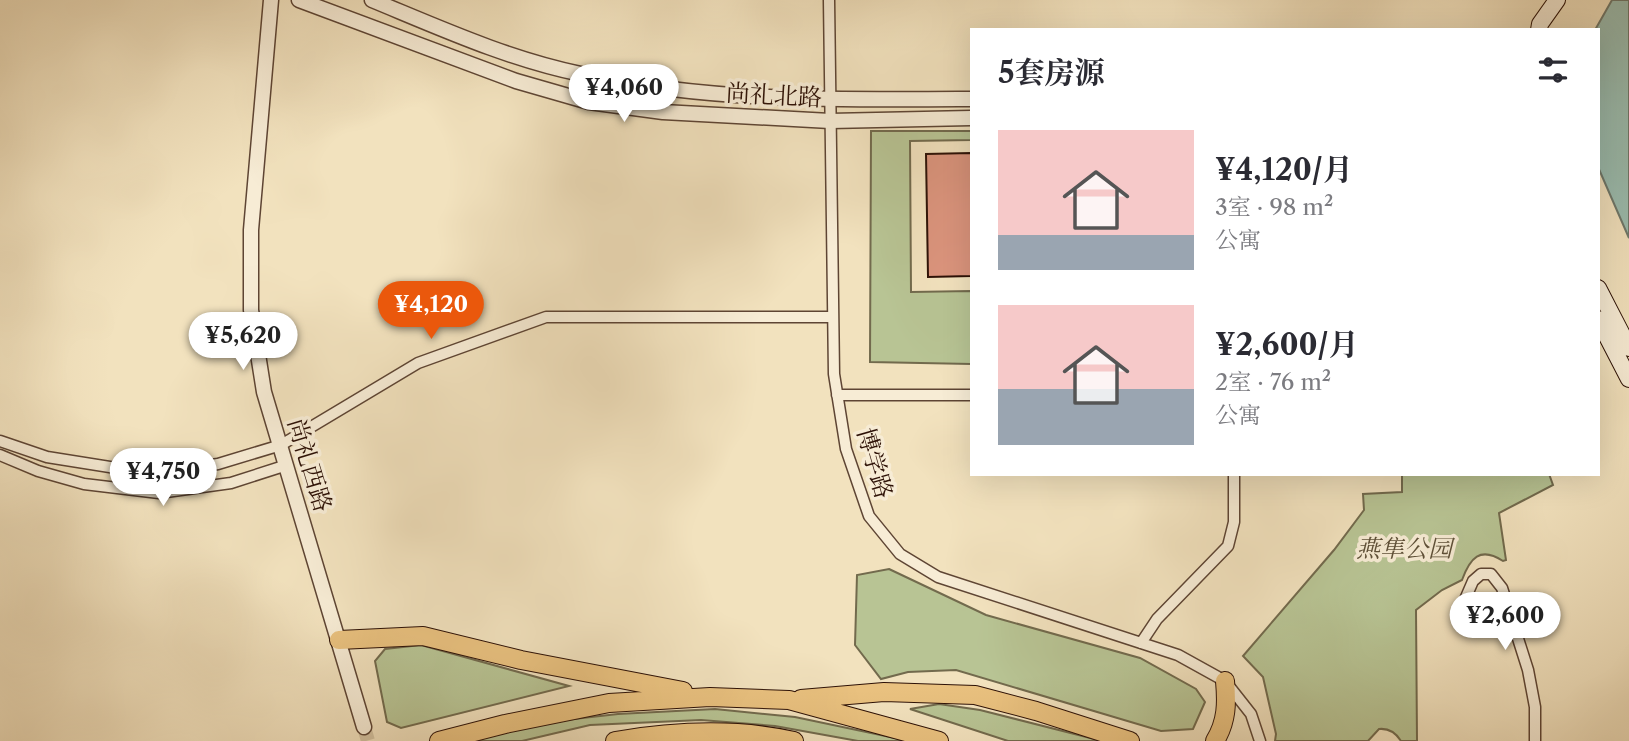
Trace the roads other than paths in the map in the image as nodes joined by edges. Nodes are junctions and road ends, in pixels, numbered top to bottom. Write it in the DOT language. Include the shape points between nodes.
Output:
graph roads {
  1 [pos="271,0"];
  2 [pos="299,0"];
  3 [pos="372,0"];
  4 [pos="829,0"];
  5 [pos="1544,0"];
  6 [pos="1557,0"];
  7 [pos="1528,28"];
  8 [pos="1539,28"];
  9 [pos="970,99"];
  10 [pos="830,100"];
  11 [pos="970,118"];
  12 [pos="830,121"];
  13 [pos="1600,292"];
  14 [pos="833,317"];
  15 [pos="1600,323"];
  16 [pos="1629,348"];
  17 [pos="1629,379"];
  18 [pos="837,395"];
  19 [pos="970,395"];
  20 [pos="0,441"];
  21 [pos="281,445"];
  22 [pos="0,455"];
  23 [pos="287,465"];
  24 [pos="1234,476"];
  25 [pos="1460,611"];
  26 [pos="339,640"];
  27 [pos="1141,643"];
  28 [pos="1225,681"];
  29 [pos="710,696"];
  30 [pos="789,700"];
  31 [pos="364,727"];
  32 [pos="738,734"];
  33 [pos="779,739"];
  34 [pos="439,741"];
  35 [pos="615,741"];
  36 [pos="705,741"];
  37 [pos="794,741"];
  38 [pos="939,741"];
  39 [pos="1130,741"];
  40 [pos="1215,741"];
  41 [pos="1260,741"];
  42 [pos="1535,741"];
  1 -- 21 [label="street, 尚礼西路" via="251,230 251,310 264,392"];
  2 -- 12 [label="street, 尚礼北路" via="516,81 589,102 663,112"];
  3 -- 10 [label="street, 尚礼北路" via="484,47 579,74 668,90"];
  4 -- 10 [label="street, 博学路"];
  5 -- 7 [label="main road"];
  6 -- 8 [label="main road"];
  9 -- 10 [label="street, 尚礼北路"];
  10 -- 12 [label="street, 博学路"];
  11 -- 12 [label="street, 尚礼北路"];
  12 -- 14 [label="street, 博学路"];
  13 -- 16 [label="main road"];
  14 -- 18 [label="street, 博学路"];
  14 -- 21 [label="street" via="545,317 418,363"];
  15 -- 17 [label="main road"];
  18 -- 19 [label="street"];
  18 -- 27 [label="street, 博学路" via="846,449 869,516 900,554 938,577"];
  20 -- 21 [label="street" via="47,457 164,471 218,464"];
  21 -- 23 [label="street, 尚礼西路"];
  22 -- 23 [label="street" via="84,484 159,493 231,483"];
  23 -- 26 [label="street, 尚礼西路"];
  24 -- 27 [label="street" via="1234,522 1228,545 1157,619"];
  25 -- 42 [label="street" via="1473,582 1481,574 1491,574 1502,588 1528,670"];
  26 -- 29 [label="highway" via="423,636"];
  26 -- 31 [label="street, 尚礼西路"];
  27 -- 28 [label="street, 博学路" via="1178,655"];
  28 -- 40 [label="highway" via="1227,707"];
  28 -- 41 [label="street, 博学路" via="1251,714"];
  29 -- 30 [label="highway"];
  29 -- 34 [label="highway" via="609,703"];
  30 -- 38 [label="highway"];
  30 -- 39 [label="highway" via="884,692 975,695"];
  32 -- 33 [label="highway"];
  32 -- 35 [label="highway" via="690,732"];
  32 -- 36 [label="highway"];
  33 -- 37 [label="highway"];
}
